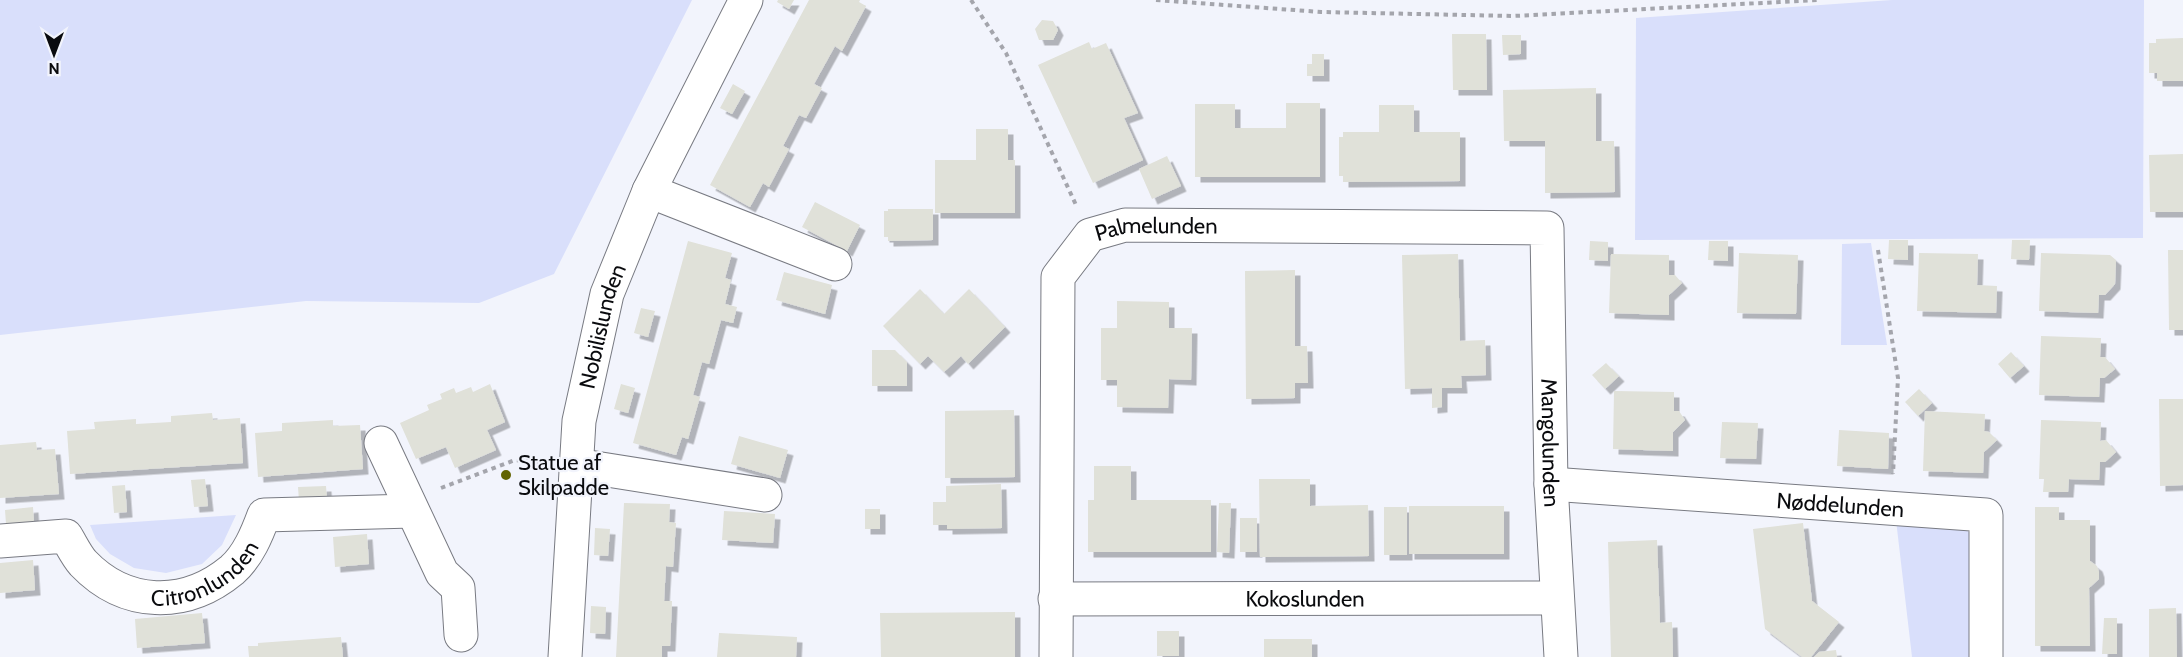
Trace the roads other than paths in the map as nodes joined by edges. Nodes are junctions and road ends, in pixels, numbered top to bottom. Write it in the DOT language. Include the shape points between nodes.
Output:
graph roads {
  1 [pos="746,0"];
  2 [pos="649,191"];
  3 [pos="1547,228"];
  4 [pos="835,264"];
  5 [pos="381,443"];
  6 [pos="576,465"];
  7 [pos="1551,484"];
  8 [pos="765,495"];
  9 [pos="412,511"];
  10 [pos="0,541"];
  11 [pos="1557,598"];
  12 [pos="1055,599"];
  13 [pos="461,635"];
  14 [pos="566,657"];
  15 [pos="1056,657"];
  16 [pos="1561,657"];
  17 [pos="1986,657"];
  1 -- 2 [label="street, Nobilislunden"];
  2 -- 4 [label="street"];
  2 -- 6 [label="street, Nobilislunden" via="607,294 579,421"];
  3 -- 7 [label="street, Mangolunden"];
  3 -- 12 [label="street, Palmelunden" via="1125,225 1090,235 1058,277"];
  5 -- 9 [label="street"];
  6 -- 8 [label="street"];
  6 -- 14 [label="street, Nobilislunden"];
  7 -- 11 [label="street, Mangolunden"];
  7 -- 17 [label="street, Nøddelunden" via="1986,515"];
  9 -- 10 [label="street, Citronlunden" via="264,515 253,543 233,569 202,590 165,599 135,595 105,582 82,562 66,536"];
  9 -- 13 [label="street" via="442,573 458,588"];
  11 -- 12 [label="street, Kokoslunden"];
  11 -- 16 [label="street, Mangolunden"];
  12 -- 15 [label="street, Palmelunden"];
}
